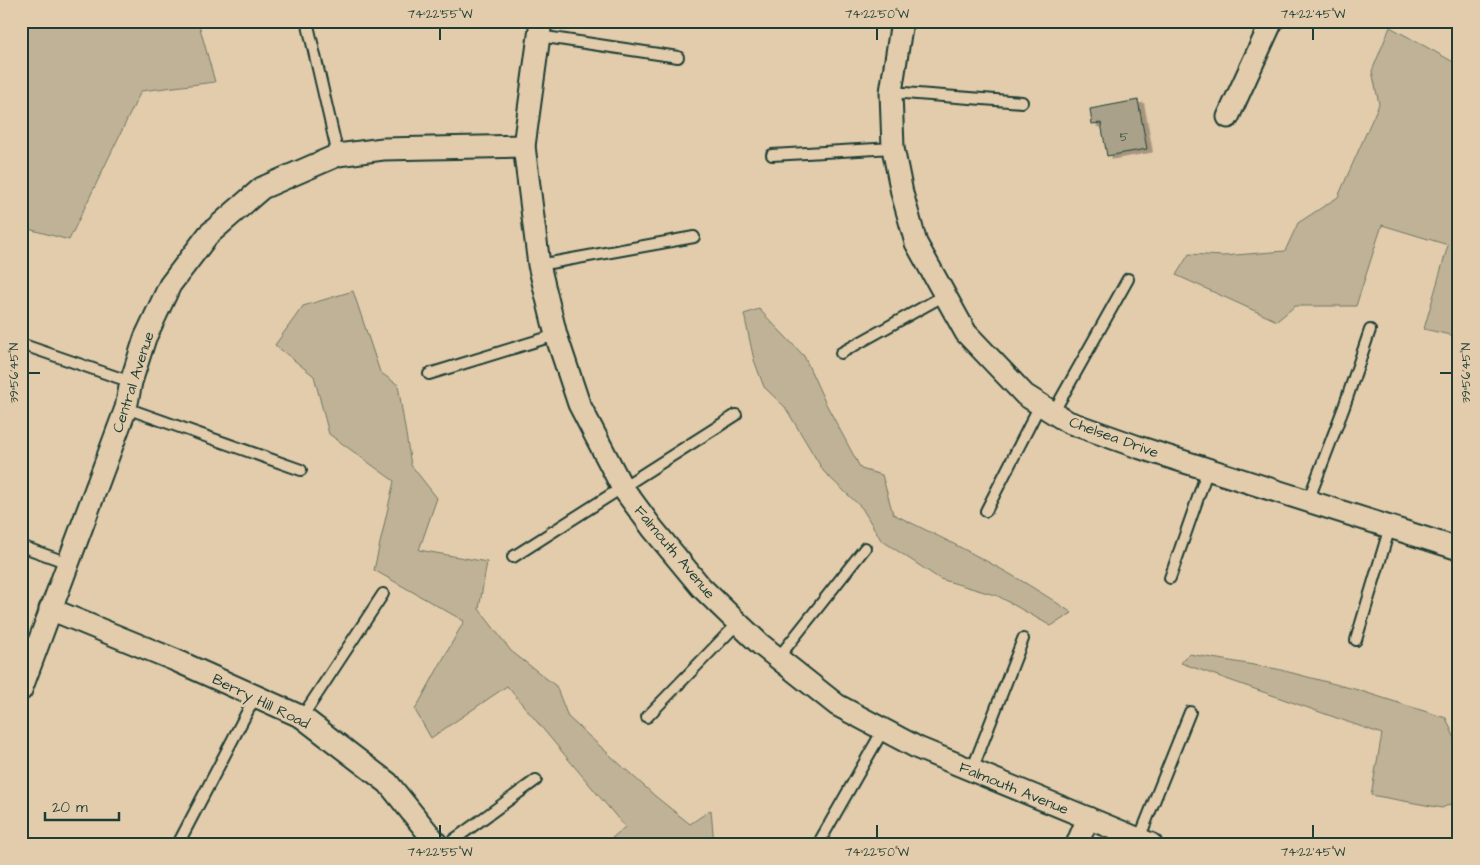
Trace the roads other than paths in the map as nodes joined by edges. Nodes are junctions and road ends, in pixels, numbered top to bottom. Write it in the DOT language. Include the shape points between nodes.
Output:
graph roads {
  1 [pos="308,21"];
  2 [pos="902,21"];
  3 [pos="1272,21"];
  4 [pos="540,28"];
  5 [pos="678,57"];
  6 [pos="892,92"];
  7 [pos="1022,102"];
  8 [pos="1228,117"];
  9 [pos="524,146"];
  10 [pos="893,148"];
  11 [pos="338,155"];
  12 [pos="772,155"];
  13 [pos="694,238"];
  14 [pos="539,265"];
  15 [pos="1128,279"];
  16 [pos="945,296"];
  17 [pos="1370,330"];
  18 [pos="556,335"];
  19 [pos="21,344"];
  20 [pos="840,354"];
  21 [pos="429,374"];
  22 [pos="131,382"];
  23 [pos="126,408"];
  24 [pos="1047,409"];
  25 [pos="736,415"];
  26 [pos="301,470"];
  27 [pos="1208,470"];
  28 [pos="622,487"];
  29 [pos="1308,501"];
  30 [pos="986,511"];
  31 [pos="1390,527"];
  32 [pos="21,546"];
  33 [pos="865,548"];
  34 [pos="1459,548"];
  35 [pos="513,557"];
  36 [pos="68,563"];
  37 [pos="1170,578"];
  38 [pos="383,594"];
  39 [pos="50,609"];
  40 [pos="738,623"];
  41 [pos="1023,639"];
  42 [pos="1356,640"];
  43 [pos="778,658"];
  44 [pos="21,690"];
  45 [pos="255,697"];
  46 [pos="1190,712"];
  47 [pos="302,717"];
  48 [pos="647,717"];
  49 [pos="883,730"];
  50 [pos="972,770"];
  51 [pos="536,780"];
  52 [pos="1088,818"];
  53 [pos="821,840"];
  54 [pos="1145,841"];
  55 [pos="178,844"];
  56 [pos="437,844"];
  57 [pos="448,844"];
  58 [pos="1077,844"];
  1 -- 11 [label="lane"];
  2 -- 6 [label="street, Chelsea Drive"];
  3 -- 8 [label="street"];
  4 -- 5 [label="lane"];
  4 -- 9 [label="street, Falmouth Avenue"];
  6 -- 7 [label="lane"];
  6 -- 10 [label="street, Chelsea Drive"];
  9 -- 11 [label="street, Central Avenue" via="383,149"];
  9 -- 14 [label="street, Falmouth Avenue"];
  10 -- 12 [label="lane"];
  10 -- 16 [label="street, Chelsea Drive" via="916,243"];
  11 -- 22 [label="street, Central Avenue" via="262,188 208,235 170,285 145,338"];
  13 -- 14 [label="lane"];
  14 -- 18 [label="street, Falmouth Avenue"];
  15 -- 24 [label="lane"];
  16 -- 20 [label="lane"];
  16 -- 24 [label="street, Chelsea Drive" via="966,333 1025,395"];
  17 -- 29 [label="lane"];
  18 -- 21 [label="lane"];
  18 -- 28 [label="street, Falmouth Avenue" via="579,404"];
  19 -- 22 [label="lane"];
  22 -- 23 [label="street, Central Avenue"];
  23 -- 26 [label="lane"];
  23 -- 36 [label="street, Central Avenue"];
  24 -- 27 [label="street, Chelsea Drive" via="1068,422"];
  24 -- 30 [label="lane"];
  25 -- 28 [label="lane"];
  27 -- 29 [label="street, Chelsea Drive"];
  27 -- 37 [label="lane"];
  28 -- 35 [label="lane"];
  28 -- 40 [label="street, Falmouth Avenue" via="701,588"];
  29 -- 31 [label="street, Chelsea Drive"];
  31 -- 34 [label="street, Chelsea Drive"];
  31 -- 42 [label="lane"];
  32 -- 36 [label="lane"];
  33 -- 43 [label="lane"];
  36 -- 39 [label="street, Central Avenue"];
  38 -- 47 [label="lane"];
  39 -- 44 [label="street, Central Avenue"];
  39 -- 45 [label="street, Berry Hill Road"];
  40 -- 43 [label="street, Falmouth Avenue"];
  40 -- 48 [label="lane"];
  41 -- 50 [label="lane"];
  43 -- 49 [label="street, Falmouth Avenue" via="837,705"];
  45 -- 47 [label="street, Berry Hill Road"];
  45 -- 55 [label="lane"];
  46 -- 54 [label="lane"];
  47 -- 56 [label="street, Berry Hill Road" via="388,783"];
  49 -- 50 [label="street, Falmouth Avenue"];
  49 -- 53 [label="lane"];
  50 -- 52 [label="street, Falmouth Avenue"];
  51 -- 57 [label="lane"];
  52 -- 54 [label="street, Falmouth Avenue"];
  52 -- 58 [label="street"];
}
